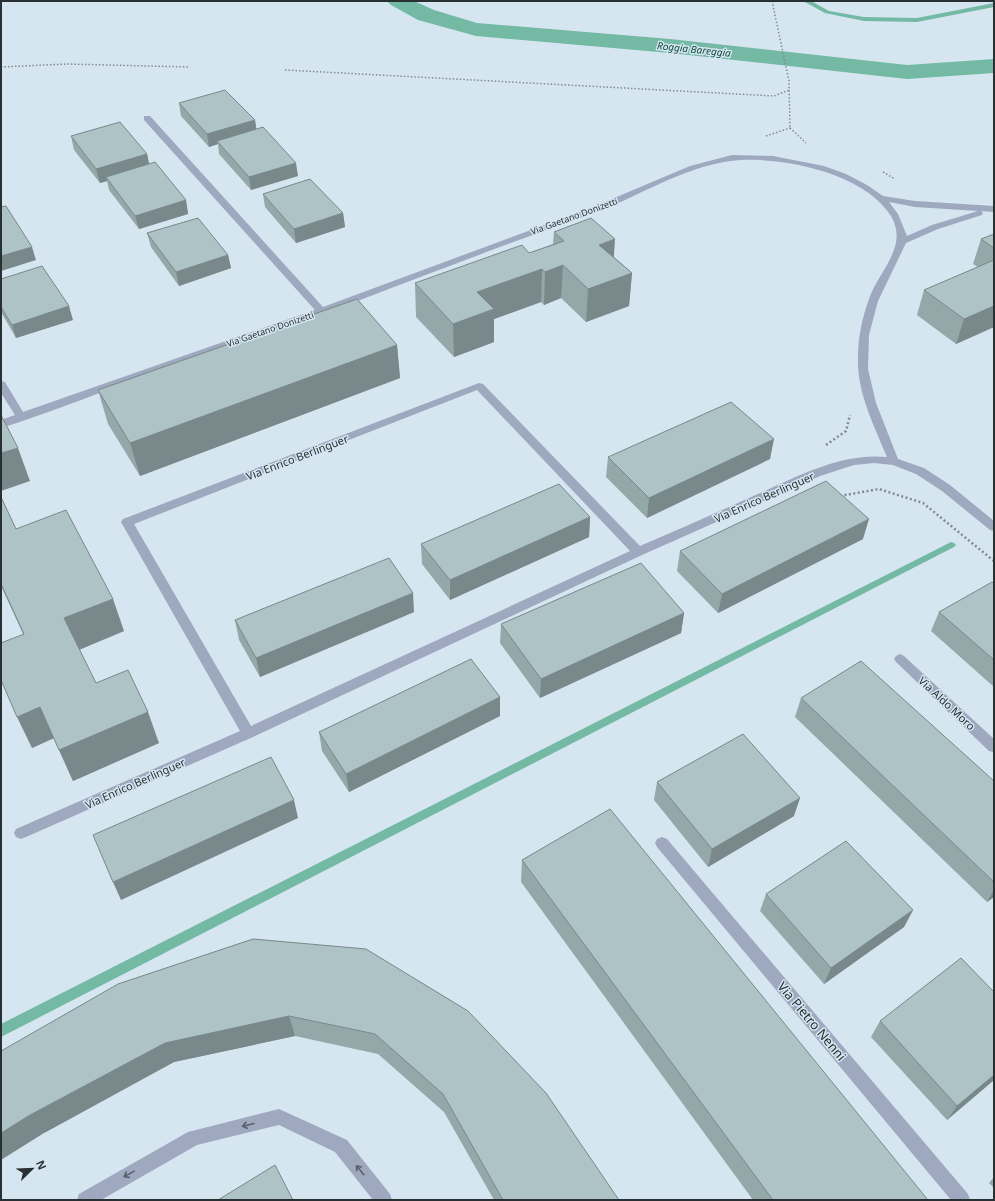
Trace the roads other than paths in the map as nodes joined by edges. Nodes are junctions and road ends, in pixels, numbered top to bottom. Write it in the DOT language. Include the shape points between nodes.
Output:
graph roads {
  1 [pos="147,118"];
  2 [pos="877,197"];
  3 [pos="994,210"];
  4 [pos="902,242"];
  5 [pos="321,311"];
  6 [pos="1,384"];
  7 [pos="21,417"];
  8 [pos="1,424"];
  9 [pos="894,461"];
  10 [pos="994,527"];
  11 [pos="638,552"];
  12 [pos="900,659"];
  13 [pos="248,733"];
  14 [pos="994,747"];
  15 [pos="22,833"];
  16 [pos="662,843"];
  17 [pos="85,1200"];
  18 [pos="384,1200"];
  19 [pos="962,1200"];
  1 -- 5 [label="street"];
  2 -- 3 [label="street" via="915,204"];
  2 -- 4 [label="street, Via Gaetano Donizetti" via="893,212 903,234"];
  2 -- 5 [label="street, Via Gaetano Donizetti" via="856,182 819,167 791,160 732,158 678,174 598,209"];
  3 -- 4 [label="street" via="952,220"];
  4 -- 9 [label="street" via="870,306 864,339 863,370 872,404"];
  5 -- 7 [label="street, Via Gaetano Donizetti"];
  6 -- 7 [label="street"];
  7 -- 8 [label="street, Via Gaetano Donizetti"];
  9 -- 10 [label="street, Via Enrico Berlinguer" via="920,471 946,488"];
  9 -- 11 [label="street, Via Enrico Berlinguer" via="853,461 816,473"];
  11 -- 13 [label="street, Via Enrico Berlinguer"];
  11 -- 13 [label="street, Via Enrico Berlinguer" via="479,386 127,522"];
  12 -- 14 [label="street, Via Aldo Moro"];
  13 -- 15 [label="street, Via Enrico Berlinguer"];
  16 -- 19 [label="street, Via Pietro Nenni"];
  18 -- 17 [label="street, one-way" via="341,1146 279,1117 194,1138"];
}
